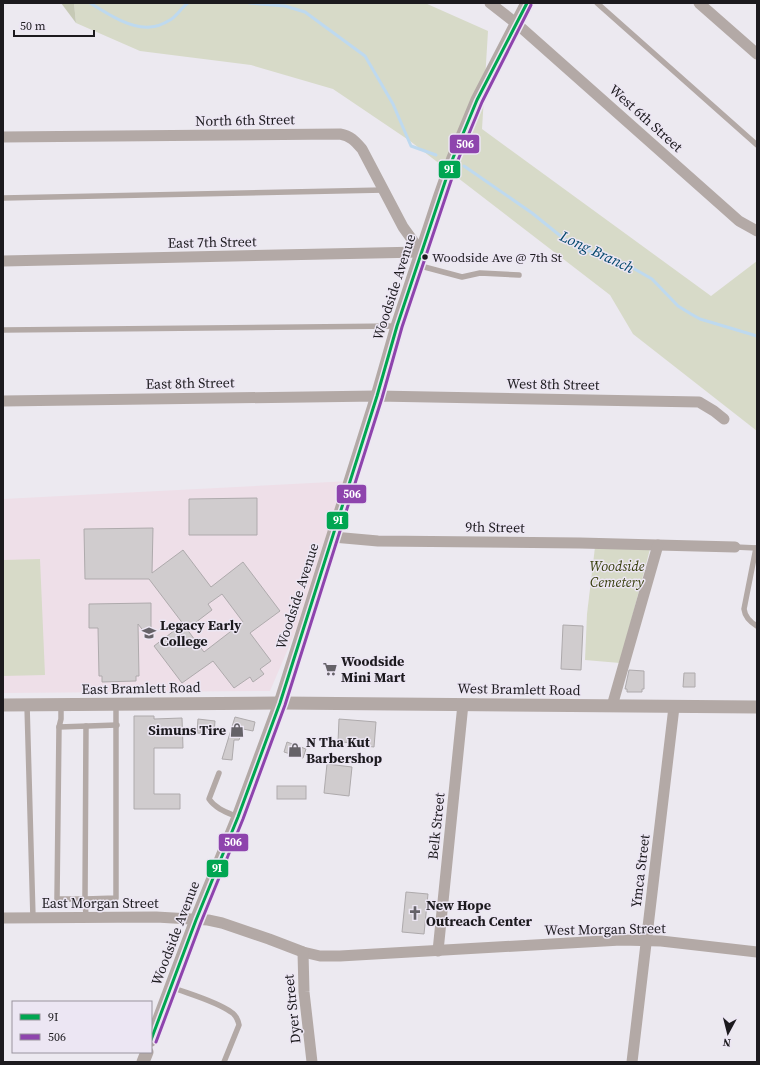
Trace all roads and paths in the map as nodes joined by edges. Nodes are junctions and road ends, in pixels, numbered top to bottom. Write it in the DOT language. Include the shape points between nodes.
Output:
graph roads {
  1 [pos="490,3"];
  2 [pos="527,3"];
  3 [pos="597,3"];
  4 [pos="699,3"];
  5 [pos="517,24"];
  6 [pos="757,54"];
  7 [pos="3,137"];
  8 [pos="757,144"];
  9 [pos="384,190"];
  10 [pos="3,198"];
  11 [pos="757,231"];
  12 [pos="421,252"];
  13 [pos="3,261"];
  14 [pos="417,265"];
  15 [pos="519,275"];
  16 [pos="397,326"];
  17 [pos="3,330"];
  18 [pos="377,396"];
  19 [pos="3,400"];
  20 [pos="724,419"];
  21 [pos="332,537"];
  22 [pos="658,545"];
  23 [pos="735,547"];
  24 [pos="757,548"];
  25 [pos="757,626"];
  26 [pos="280,703"];
  27 [pos="116,704"];
  28 [pos="463,704"];
  29 [pos="3,705"];
  30 [pos="27,705"];
  31 [pos="61,705"];
  32 [pos="612,706"];
  33 [pos="674,707"];
  34 [pos="757,707"];
  35 [pos="117,725"];
  36 [pos="86,726"];
  37 [pos="59,727"];
  38 [pos="219,773"];
  39 [pos="238,817"];
  40 [pos="85,899"];
  41 [pos="3,918"];
  42 [pos="33,918"];
  43 [pos="86,918"];
  44 [pos="196,920"];
  45 [pos="647,941"];
  46 [pos="438,951"];
  47 [pos="302,952"];
  48 [pos="757,952"];
  49 [pos="171,987"];
  50 [pos="152,1037"];
  51 [pos="224,1062"];
  52 [pos="312,1062"];
  53 [pos="632,1062"];
  1 -- 5 [label="street, West 6th Street"];
  2 -- 5 [label="street, Woodside Avenue"];
  3 -- 8 [label="lane"];
  4 -- 6 [label="street"];
  5 -- 11 [label="street, West 6th Street" via="739,221"];
  5 -- 12 [label="street, Woodside Avenue" via="477,100 453,158"];
  7 -- 9 [label="street, North 6th Street" via="340,134 354,140 362,149"];
  9 -- 10 [label="lane"];
  9 -- 12 [label="street, North 6th Street" via="403,227"];
  12 -- 13 [label="street, East 7th Street"];
  12 -- 14 [label="street, Woodside Avenue"];
  14 -- 15 [label="lane" via="462,277 480,273"];
  14 -- 16 [label="street, Woodside Avenue"];
  16 -- 17 [label="lane"];
  16 -- 18 [label="street, Woodside Avenue"];
  18 -- 19 [label="street, East 8th Street"];
  18 -- 20 [label="street, West 8th Street" via="699,402"];
  18 -- 21 [label="street, Woodside Avenue"];
  21 -- 22 [label="street, 9th Street" via="378,541"];
  21 -- 26 [label="street, Woodside Avenue"];
  22 -- 23 [label="street, 9th Street"];
  22 -- 32 [label="street"];
  23 -- 24 [label="lane"];
  24 -- 25 [label="lane" via="744,609 748,620"];
  26 -- 27 [label="street, East Bramlett Road"];
  26 -- 28 [label="street, West Bramlett Road"];
  26 -- 39 [label="street, Woodside Avenue"];
  27 -- 31 [label="street, East Bramlett Road"];
  27 -- 35 [label="lane"];
  28 -- 32 [label="street, West Bramlett Road"];
  28 -- 46 [label="street, Belk Street"];
  29 -- 30 [label="street, East Bramlett Road"];
  30 -- 31 [label="street, East Bramlett Road"];
  30 -- 42 [label="lane"];
  31 -- 37 [label="lane"];
  32 -- 33 [label="street, West Bramlett Road"];
  33 -- 34 [label="street, West Bramlett Road"];
  33 -- 45 [label="street, Ymca Street"];
  35 -- 36 [label="lane"];
  35 -- 40 [label="lane" via="116,898"];
  36 -- 37 [label="lane"];
  36 -- 40 [label="lane"];
  37 -- 40 [label="lane" via="57,898"];
  38 -- 39 [label="lane" via="209,798 213,806"];
  39 -- 44 [label="street, Woodside Avenue"];
  40 -- 43 [label="lane"];
  41 -- 42 [label="street, East Morgan Street"];
  42 -- 43 [label="street, East Morgan Street"];
  43 -- 44 [label="street, East Morgan Street"];
  44 -- 47 [label="street, West Morgan Street" via="222,923"];
  44 -- 49 [label="street, Woodside Avenue"];
  45 -- 46 [label="street, West Morgan Street" via="621,940"];
  45 -- 48 [label="street, West Morgan Street"];
  45 -- 53 [label="street, Ymca Street"];
  46 -- 47 [label="street, West Morgan Street" via="340,956 320,956"];
  47 -- 52 [label="street, Dyer Street"];
  49 -- 50 [label="street, Woodside Avenue"];
  49 -- 51 [label="lane" via="232,1012 237,1019 239,1025"];
}
